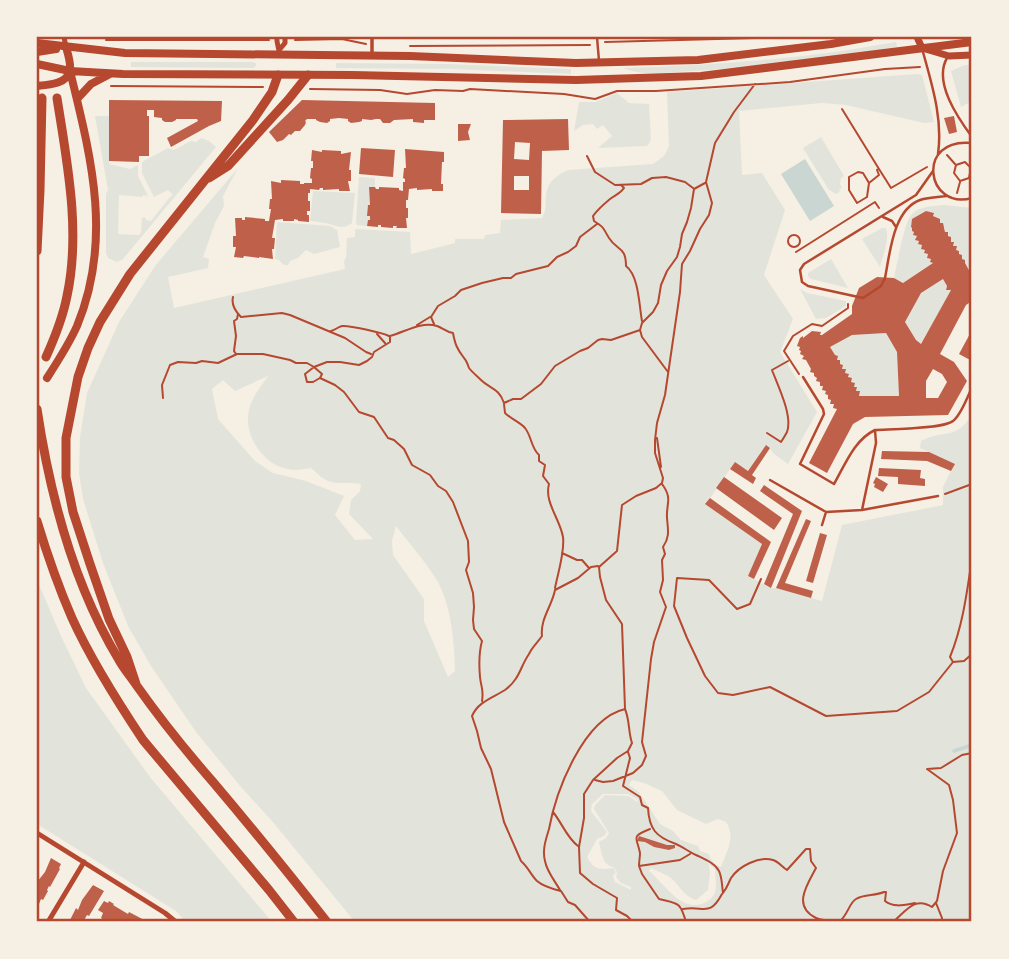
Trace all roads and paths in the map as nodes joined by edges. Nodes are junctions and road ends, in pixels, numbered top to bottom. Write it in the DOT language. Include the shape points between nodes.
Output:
graph roads {
  1 [pos="64,37"];
  2 [pos="372,37"];
  3 [pos="597,37"];
  4 [pos="793,37"];
  5 [pos="870,37"];
  6 [pos="917,37"];
  7 [pos="276,38"];
  8 [pos="285,38"];
  9 [pos="99,40"];
  10 [pos="597,42"];
  11 [pos="972,42"];
  12 [pos="37,43"];
  13 [pos="372,44"];
  14 [pos="409,46"];
  15 [pos="66,47"];
  16 [pos="922,48"];
  17 [pos="37,52"];
  18 [pos="279,52"];
  19 [pos="972,55"];
  20 [pos="949,56"];
  21 [pos="372,57"];
  22 [pos="599,62"];
  23 [pos="37,64"];
  24 [pos="70,71"];
  25 [pos="110,74"];
  26 [pos="278,75"];
  27 [pos="307,75"];
  28 [pos="755,84"];
  29 [pos="37,86"];
  30 [pos="113,86"];
  31 [pos="274,87"];
  32 [pos="42,98"];
  33 [pos="57,98"];
  34 [pos="77,99"];
  35 [pos="842,109"];
  36 [pos="972,137"];
  37 [pos="972,144"];
  38 [pos="942,150"];
  39 [pos="938,154"];
  40 [pos="587,156"];
  41 [pos="934,162"];
  42 [pos="956,165"];
  43 [pos="971,168"];
  44 [pos="879,169"];
  45 [pos="933,171"];
  46 [pos="960,181"];
  47 [pos="706,182"];
  48 [pos="202,183"];
  49 [pos="869,183"];
  50 [pos="621,185"];
  51 [pos="694,189"];
  52 [pos="947,196"];
  53 [pos="972,198"];
  54 [pos="955,199"];
  55 [pos="862,200"];
  56 [pos="866,208"];
  57 [pos="882,216"];
  58 [pos="597,224"];
  59 [pos="897,228"];
  60 [pos="793,247"];
  61 [pos="37,251"];
  62 [pos="796,252"];
  63 [pos="804,264"];
  64 [pos="849,296"];
  65 [pos="233,297"];
  66 [pos="238,314"];
  67 [pos="432,317"];
  68 [pos="642,323"];
  69 [pos="416,326"];
  70 [pos="435,326"];
  71 [pos="640,330"];
  72 [pos="329,332"];
  73 [pos="376,333"];
  74 [pos="390,336"];
  75 [pos="386,344"];
  76 [pos="237,354"];
  77 [pos="373,354"];
  78 [pos="46,357"];
  79 [pos="789,360"];
  80 [pos="314,367"];
  81 [pos="669,373"];
  82 [pos="803,377"];
  83 [pos="47,378"];
  84 [pos="320,378"];
  85 [pos="972,387"];
  86 [pos="163,398"];
  87 [pos="504,403"];
  88 [pos="37,409"];
  89 [pos="875,430"];
  90 [pos="767,433"];
  91 [pos="770,480"];
  92 [pos="662,483"];
  93 [pos="972,484"];
  94 [pos="938,496"];
  95 [pos="862,510"];
  96 [pos="826,512"];
  97 [pos="37,521"];
  98 [pos="822,525"];
  99 [pos="561,552"];
  100 [pos="972,558"];
  101 [pos="598,566"];
  102 [pos="589,568"];
  103 [pos="761,579"];
  104 [pos="555,590"];
  105 [pos="972,654"];
  106 [pos="953,663"];
  107 [pos="136,684"];
  108 [pos="482,702"];
  109 [pos="625,709"];
  110 [pos="628,751"];
  111 [pos="972,753"];
  112 [pos="625,777"];
  113 [pos="593,780"];
  114 [pos="552,810"];
  115 [pos="651,828"];
  116 [pos="37,833"];
  117 [pos="579,847"];
  118 [pos="691,853"];
  119 [pos="84,862"];
  120 [pos="639,866"];
  121 [pos="561,891"];
  122 [pos="723,893"];
  123 [pos="936,902"];
  124 [pos="915,903"];
  125 [pos="683,909"];
  126 [pos="48,922"];
  127 [pos="176,922"];
  128 [pos="294,922"];
  129 [pos="327,922"];
  130 [pos="590,922"];
  131 [pos="632,922"];
  132 [pos="687,922"];
  133 [pos="839,922"];
  134 [pos="893,922"];
  135 [pos="941,922"];
  1 -- 15 [label="street"];
  2 -- 13 [label="street"];
  3 -- 10 [label="lane"];
  4 -- 10 [label="path"];
  5 -- 22 [label="main road" via="698,60"];
  6 -- 16 [label="main road"];
  7 -- 9 [label="path"];
  7 -- 18 [label="street"];
  8 -- 13 [label="path"];
  8 -- 18 [label="street"];
  10 -- 14 [label="path"];
  10 -- 22 [label="lane"];
  11 -- 16 [label="main road"];
  12 -- 15 [label="main road"];
  13 -- 21 [label="street"];
  15 -- 17 [label="main road"];
  15 -- 18 [label="main road" via="125,53"];
  15 -- 24 [label="main road"];
  16 -- 20 [label="main road"];
  16 -- 27 [label="main road" via="689,76 576,80"];
  16 -- 39 [label="lane" via="940,128"];
  18 -- 21 [label="main road"];
  18 -- 26 [label="main road"];
  19 -- 20 [label="main road"];
  20 -- 36 [label="lane" via="942,74 949,100"];
  21 -- 22 [label="main road"];
  23 -- 24 [label="main road"];
  24 -- 25 [label="main road"];
  24 -- 29 [label="main road" via="66,79"];
  24 -- 34 [label="main road"];
  25 -- 26 [label="main road"];
  25 -- 34 [label="main road" via="91,84"];
  26 -- 27 [label="main road"];
  26 -- 31 [label="highway"];
  27 -- 48 [label="highway" via="228,166"];
  28 -- 47 [label="path" via="715,143"];
  30 -- 31 [label="path"];
  31 -- 48 [label="highway"];
  32 -- 61 [label="highway"];
  33 -- 78 [label="highway" via="70,188 72,262 59,329"];
  34 -- 83 [label="main road" via="96,193 93,269 71,338"];
  35 -- 44 [label="path"];
  37 -- 38 [label="lane" via="959,142"];
  38 -- 39 [label="lane"];
  38 -- 42 [label="path"];
  39 -- 41 [label="lane"];
  40 -- 50 [label="path" via="595,172"];
  41 -- 44 [label="path" via="891,188"];
  41 -- 45 [label="lane"];
  42 -- 43 [label="path" via="965,162"];
  42 -- 46 [label="path" via="954,173"];
  43 -- 46 [label="path" via="969,178"];
  44 -- 49 [label="path"];
  45 -- 52 [label="lane" via="934,181"];
  45 -- 57 [label="lane" via="916,195"];
  46 -- 54 [label="path"];
  47 -- 51 [label="path"];
  47 -- 81 [label="path" via="712,203 682,264"];
  48 -- 107 [label="highway" via="130,274 100,322 78,377 66,438 66,477 73,512"];
  49 -- 55 [label="path"];
  49 -- 55 [label="path" via="863,173 849,177 849,190 857,204"];
  50 -- 51 [label="path" via="666,177"];
  50 -- 58 [label="path" via="621,193 593,216"];
  51 -- 68 [label="path" via="677,257 661,285 658,303"];
  52 -- 54 [label="lane"];
  52 -- 59 [label="lane" via="919,200 906,209"];
  53 -- 54 [label="lane"];
  55 -- 56 [label="path"];
  56 -- 57 [label="path" via="875,202"];
  56 -- 62 [label="path"];
  57 -- 59 [label="lane"];
  57 -- 63 [label="lane"];
  58 -- 67 [label="path" via="548,266 461,290 438,306"];
  58 -- 68 [label="path" via="622,249 625,266 635,277"];
  59 -- 64 [label="lane" via="881,286 863,298"];
  60 -- 62 [label="path"];
  62 -- 63 [label="path"];
  63 -- 64 [label="lane" via="800,276 808,286"];
  64 -- 79 [label="path" via="848,308 822,326 812,324 793,336 784,351"];
  65 -- 66 [label="path"];
  66 -- 72 [label="path" via="282,313"];
  66 -- 76 [label="path" via="234,325"];
  67 -- 69 [label="path"];
  67 -- 70 [label="path"];
  68 -- 71 [label="path"];
  69 -- 70 [label="path"];
  69 -- 74 [label="path"];
  70 -- 87 [label="path" via="453,333 458,353 471,371 492,386"];
  71 -- 81 [label="path"];
  71 -- 87 [label="path" via="598,340 555,366 521,399"];
  72 -- 73 [label="path" via="342,326"];
  72 -- 77 [label="path"];
  73 -- 74 [label="path"];
  73 -- 75 [label="path"];
  74 -- 75 [label="path"];
  75 -- 77 [label="path"];
  76 -- 80 [label="path" via="263,354"];
  76 -- 86 [label="path" via="218,363 170,365 162,385"];
  77 -- 80 [label="path" via="359,365 327,362"];
  79 -- 82 [label="path"];
  79 -- 90 [label="path" via="772,370 788,430 781,442"];
  80 -- 84 [label="path" via="322,374"];
  80 -- 84 [label="path" via="305,374 307,382"];
  81 -- 92 [label="path" via="655,453"];
  82 -- 89 [label="lane" via="824,414 800,464 834,484 860,440"];
  84 -- 108 [label="path" via="344,392 359,412 374,417 388,438 404,449 412,465 430,475 453,502 468,541 466,570 473,593 474,629 482,641"];
  85 -- 89 [label="lane" via="951,423"];
  87 -- 99 [label="path" via="505,413 523,425 545,465 547,492 562,530"];
  88 -- 107 [label="highway" via="56,507 72,557 99,623"];
  89 -- 95 [label="lane"];
  91 -- 96 [label="lane"];
  92 -- 109 [label="path" via="622,505 617,551 599,567 606,600 622,624"];
  92 -- 112 [label="path" via="670,504 660,592 666,607 651,659 642,742 646,756 642,765"];
  93 -- 94 [label="path"];
  94 -- 95 [label="lane"];
  95 -- 96 [label="lane"];
  96 -- 98 [label="lane"];
  97 -- 128 [label="highway" via="73,619 132,724"];
  99 -- 102 [label="path"];
  99 -- 104 [label="path"];
  100 -- 106 [label="path" via="950,657"];
  101 -- 102 [label="path"];
  102 -- 104 [label="path"];
  103 -- 106 [label="path" via="750,604 737,609 709,580 677,578 674,606 705,676 718,693 733,695 770,687 826,716 897,711 929,692"];
  104 -- 108 [label="path" via="542,636 518,677"];
  105 -- 106 [label="path"];
  107 -- 129 [label="highway"];
  108 -- 121 [label="path" via="471,716 512,842 537,881"];
  109 -- 110 [label="path" via="632,743"];
  109 -- 114 [label="path" via="593,730 566,775"];
  110 -- 112 [label="path"];
  110 -- 113 [label="path"];
  111 -- 123 [label="path" via="941,768 927,769 949,785 957,833"];
  112 -- 113 [label="path"];
  112 -- 115 [label="path" via="623,786 648,808"];
  113 -- 117 [label="path" via="584,794"];
  114 -- 117 [label="path"];
  114 -- 121 [label="path" via="545,861"];
  115 -- 118 [label="path"];
  115 -- 120 [label="path" via="636,837"];
  116 -- 119 [label="street"];
  117 -- 131 [label="path" via="580,873 617,898 616,910"];
  118 -- 120 [label="path" via="680,860"];
  118 -- 122 [label="path" via="719,870"];
  119 -- 126 [label="street"];
  119 -- 127 [label="street"];
  120 -- 125 [label="path" via="659,899 673,900"];
  121 -- 130 [label="path"];
  122 -- 125 [label="path" via="711,909"];
  122 -- 133 [label="path" via="732,877 750,864 768,859 787,870 810,849 816,868 803,891 803,903 818,920"];
  123 -- 124 [label="path" via="932,907"];
  123 -- 135 [label="path"];
  124 -- 133 [label="path" via="888,904 886,892 857,898"];
  124 -- 134 [label="path"];
  125 -- 132 [label="path"];
}
